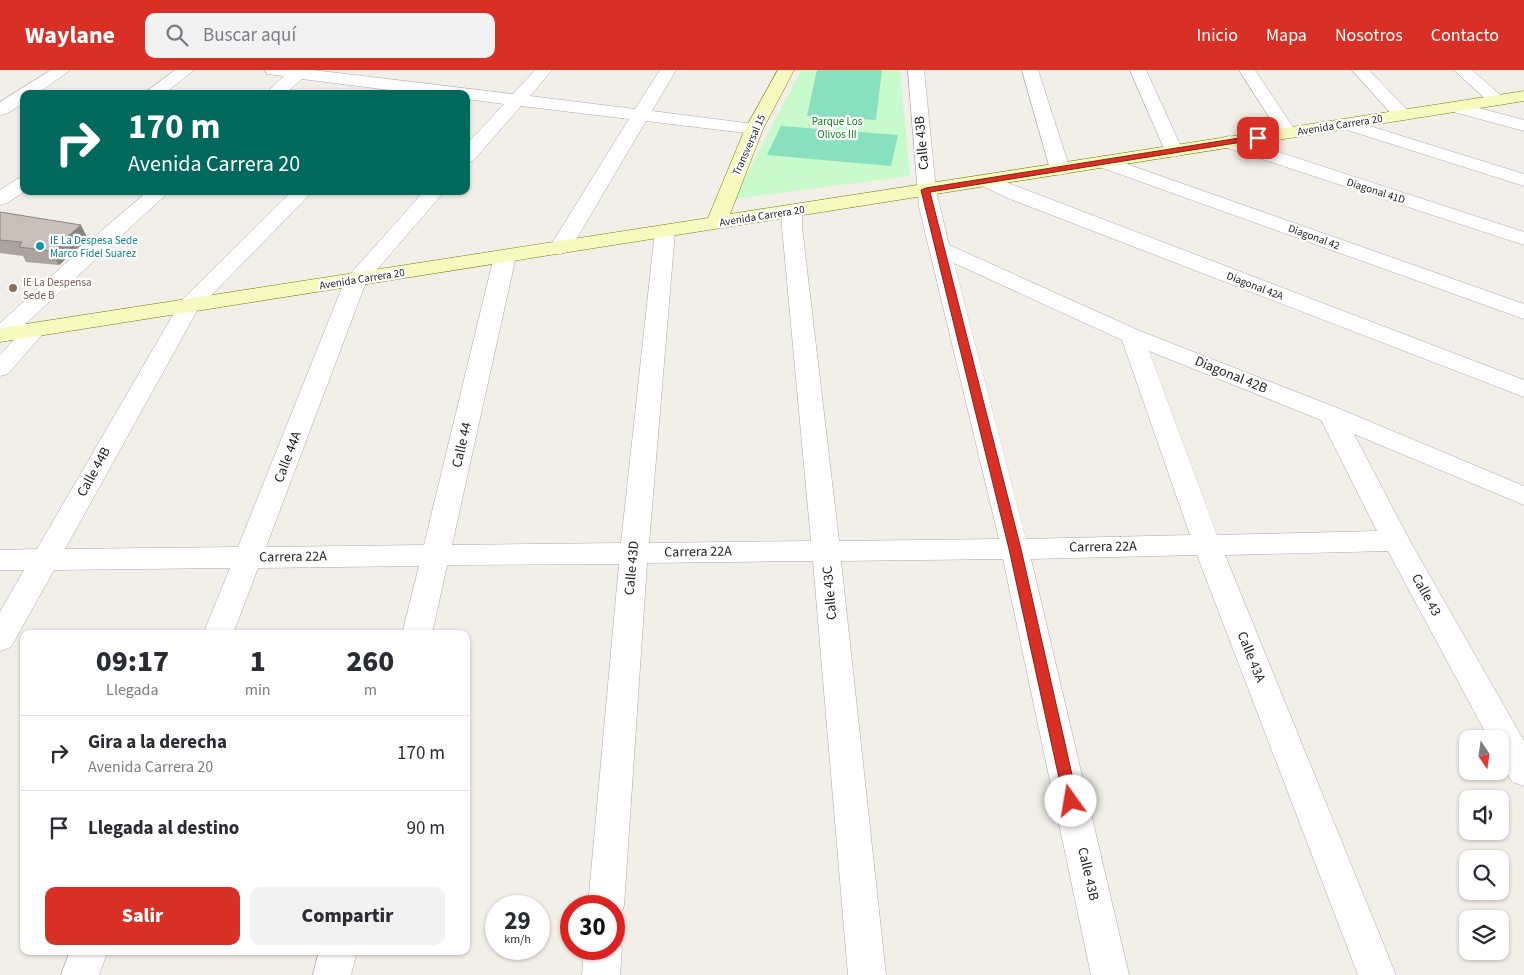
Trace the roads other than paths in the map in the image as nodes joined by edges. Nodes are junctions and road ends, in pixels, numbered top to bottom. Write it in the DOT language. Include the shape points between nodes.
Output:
graph roads {
  1 [pos="62,70"];
  2 [pos="186,70"];
  3 [pos="273,70"];
  4 [pos="425,70"];
  5 [pos="544,70"];
  6 [pos="668,70"];
  7 [pos="786,70"];
  8 [pos="916,70"];
  9 [pos="1030,70"];
  10 [pos="1138,70"];
  11 [pos="1247,70"];
  12 [pos="1360,70"];
  13 [pos="1462,70"];
  14 [pos="300,72"];
  15 [pos="31,90"];
  16 [pos="158,90"];
  17 [pos="279,90"];
  18 [pos="403,90"];
  19 [pos="470,95"];
  20 [pos="1524,96"];
  21 [pos="20,97"];
  22 [pos="517,100"];
  23 [pos="1497,100"];
  24 [pos="1456,107"];
  25 [pos="0,110"];
  26 [pos="1402,115"];
  27 [pos="641,116"];
  28 [pos="1347,124"];
  29 [pos="1524,126"];
  30 [pos="754,129"];
  31 [pos="1288,133"];
  32 [pos="1229,142"];
  33 [pos="1174,151"];
  34 [pos="470,153"];
  35 [pos="1104,162"];
  36 [pos="1060,169"];
  37 [pos="1524,180"];
  38 [pos="987,181"];
  39 [pos="20,188"];
  40 [pos="926,190"];
  41 [pos="155,195"];
  42 [pos="299,195"];
  43 [pos="431,195"];
  44 [pos="3,210"];
  45 [pos="792,211"];
  46 [pos="716,223"];
  47 [pos="81,230"];
  48 [pos="666,231"];
  49 [pos="108,235"];
  50 [pos="1524,240"];
  51 [pos="560,248"];
  52 [pos="940,249"];
  53 [pos="505,256"];
  54 [pos="356,280"];
  55 [pos="189,306"];
  56 [pos="1524,312"];
  57 [pos="35,330"];
  58 [pos="0,335"];
  59 [pos="1132,336"];
  60 [pos="0,369"];
  61 [pos="1524,389"];
  62 [pos="1331,415"];
  63 [pos="1524,496"];
  64 [pos="1396,541"];
  65 [pos="1206,545"];
  66 [pos="1015,549"];
  67 [pos="826,550"];
  68 [pos="634,552"];
  69 [pos="436,555"];
  70 [pos="249,557"];
  71 [pos="0,560"];
  72 [pos="44,560"];
  73 [pos="220,630"];
  74 [pos="418,630"];
  75 [pos="0,639"];
  76 [pos="1524,772"];
  77 [pos="607,895"];
  78 [pos="88,955"];
  79 [pos="337,955"];
  80 [pos="601,960"];
  81 [pos="80,975"];
  82 [pos="332,975"];
  83 [pos="600,975"];
  84 [pos="867,975"];
  85 [pos="1110,975"];
  86 [pos="1377,975"];
  1 -- 15 [label="street"];
  2 -- 16 [label="street"];
  3 -- 14 [label="street"];
  4 -- 18 [label="street"];
  5 -- 22 [label="street"];
  6 -- 27 [label="street"];
  7 -- 30 [label="street, Transversal 15"];
  8 -- 40 [label="street, Calle 43B"];
  9 -- 36 [label="street"];
  10 -- 33 [label="street"];
  11 -- 31 [label="street"];
  12 -- 26 [label="street"];
  13 -- 23 [label="street"];
  14 -- 17 [label="street"];
  14 -- 18 [label="street"];
  19 -- 22 [label="street"];
  20 -- 23 [label="street, Avenida Carrera 20"];
  21 -- 25 [label="street"];
  22 -- 27 [label="street"];
  22 -- 34 [label="street"];
  23 -- 24 [label="street, Avenida Carrera 20"];
  24 -- 26 [label="street, Avenida Carrera 20"];
  24 -- 29 [label="street"];
  26 -- 28 [label="street, Avenida Carrera 20"];
  27 -- 30 [label="street"];
  27 -- 51 [label="street"];
  28 -- 31 [label="street, Avenida Carrera 20"];
  28 -- 37 [label="street"];
  30 -- 46 [label="street, Transversal 15"];
  31 -- 32 [label="street, Avenida Carrera 20"];
  32 -- 33 [label="street, Avenida Carrera 20"];
  32 -- 50 [label="street, Diagonal 41D"];
  33 -- 35 [label="street, Avenida Carrera 20"];
  35 -- 36 [label="street, Avenida Carrera 20"];
  35 -- 56 [label="street, Diagonal 42"];
  36 -- 38 [label="street, Avenida Carrera 20"];
  38 -- 40 [label="street, Avenida Carrera 20"];
  38 -- 61 [label="street, Diagonal 42A"];
  39 -- 44 [label="street"];
  40 -- 45 [label="street, Avenida Carrera 20"];
  40 -- 52 [label="street, Calle 43B"];
  41 -- 49 [label="street"];
  42 -- 55 [label="street, Calle 44B"];
  43 -- 54 [label="street"];
  45 -- 46 [label="street, Avenida Carrera 20"];
  45 -- 67 [label="street, Calle 43C"];
  46 -- 48 [label="street, Avenida Carrera 20"];
  47 -- 49 [label="street"];
  48 -- 51 [label="street, Avenida Carrera 20"];
  48 -- 68 [label="street, Calle 43D"];
  49 -- 58 [label="street"];
  51 -- 53 [label="street, Avenida Carrera 20"];
  52 -- 59 [label="street, Diagonal 42B"];
  52 -- 66 [label="street, Calle 43B"];
  53 -- 54 [label="street, Avenida Carrera 20"];
  53 -- 69 [label="street, Calle 44"];
  54 -- 55 [label="street, Avenida Carrera 20"];
  54 -- 70 [label="street, Calle 44A"];
  55 -- 57 [label="street, Avenida Carrera 20"];
  55 -- 72 [label="street, Calle 44B"];
  57 -- 58 [label="street, Avenida Carrera 20"];
  57 -- 60 [label="street"];
  59 -- 62 [label="street, Diagonal 42B"];
  59 -- 65 [label="street, Calle 43A"];
  62 -- 63 [label="street, Diagonal 42B"];
  62 -- 64 [label="street, Calle 43"];
  64 -- 65 [label="street, Carrera 22A"];
  64 -- 76 [label="street, Calle 43"];
  65 -- 66 [label="street, Carrera 22A"];
  65 -- 86 [label="street, Calle 43A"];
  66 -- 67 [label="street, Carrera 22A"];
  66 -- 85 [label="street, Calle 43B"];
  67 -- 68 [label="street, Carrera 22A"];
  67 -- 84 [label="street, Calle 43C"];
  68 -- 69 [label="street, Carrera 22A"];
  68 -- 77 [label="street, Calle 43D"];
  69 -- 70 [label="street, Carrera 22A"];
  69 -- 74 [label="street, Calle 44"];
  70 -- 72 [label="street, Carrera 22A"];
  70 -- 73 [label="street, Calle 44A"];
  71 -- 72 [label="street, Carrera 22A"];
  72 -- 75 [label="street, Calle 44B"];
  78 -- 81 [label="street"];
  79 -- 82 [label="street"];
  80 -- 83 [label="street"];
}
